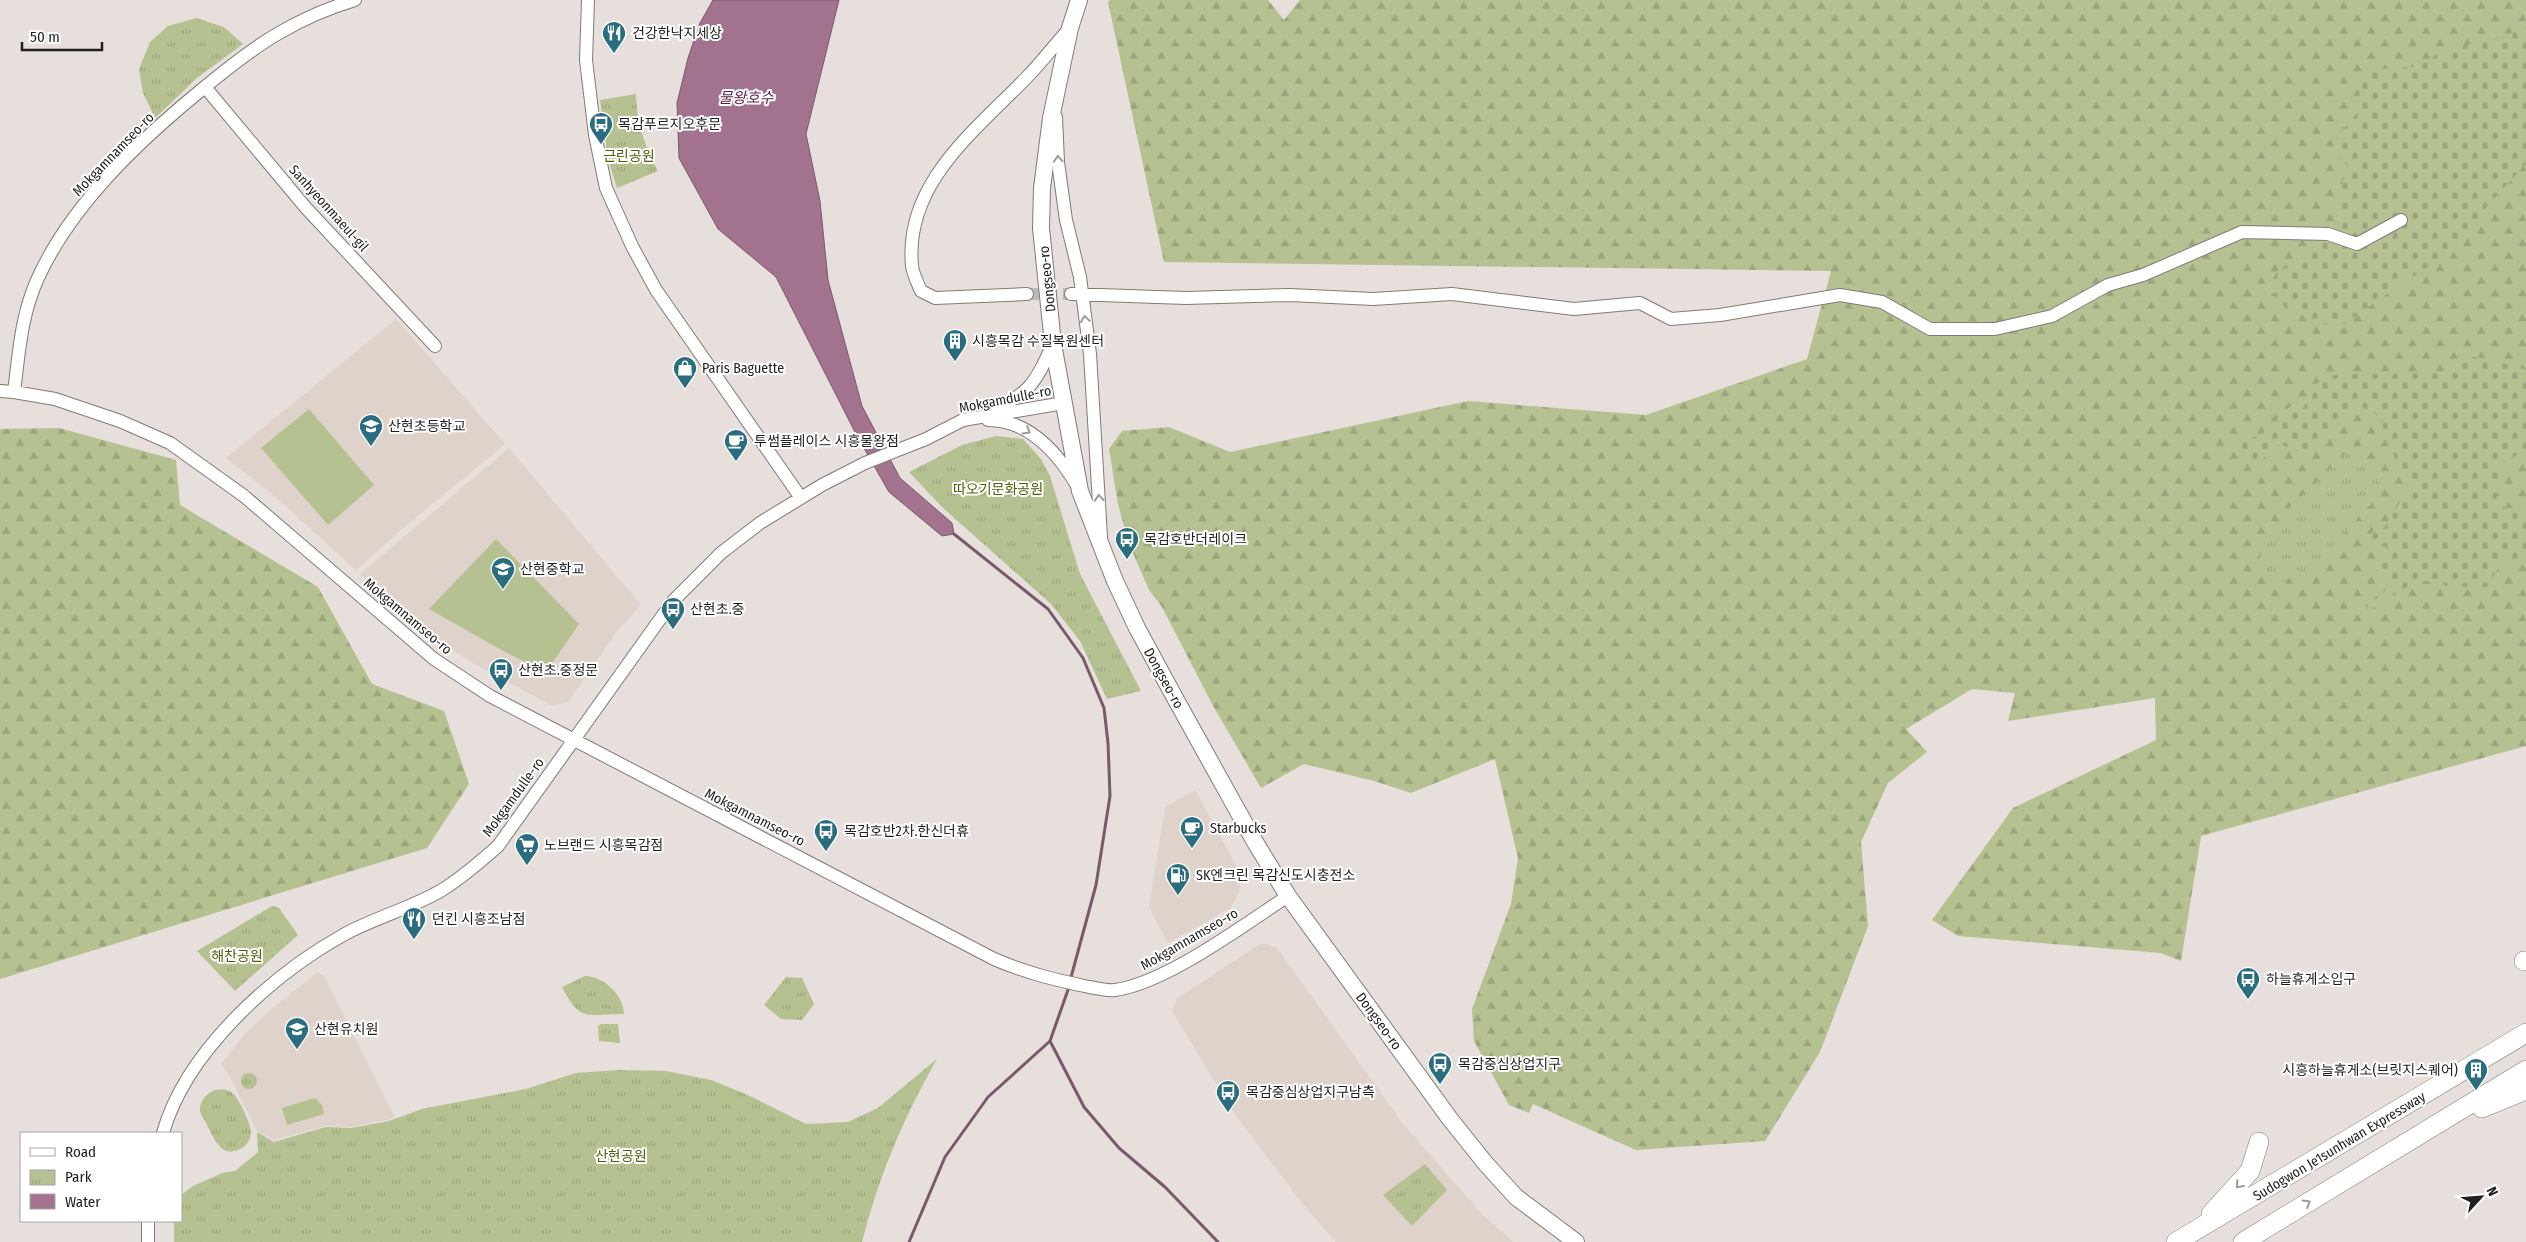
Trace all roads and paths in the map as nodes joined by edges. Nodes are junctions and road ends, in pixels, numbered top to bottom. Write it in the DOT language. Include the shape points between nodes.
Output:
graph roads {
  1 [pos="355,0"];
  2 [pos="588,0"];
  3 [pos="1079,0"];
  4 [pos="1070,28"];
  5 [pos="205,87"];
  6 [pos="1055,97"];
  7 [pos="2401,220"];
  8 [pos="1027,294"];
  9 [pos="1077,294"];
  10 [pos="1053,344"];
  11 [pos="435,346"];
  12 [pos="0,391"];
  13 [pos="14,392"];
  14 [pos="1064,403"];
  15 [pos="963,420"];
  16 [pos="1080,491"];
  17 [pos="801,498"];
  18 [pos="1102,547"];
  19 [pos="573,739"];
  20 [pos="1288,896"];
  21 [pos="2526,1033"];
  22 [pos="2526,1070"];
  23 [pos="2526,1090"];
  24 [pos="2432,1128"];
  25 [pos="163,1132"];
  26 [pos="2259,1142"];
  27 [pos="148,1222"];
  28 [pos="148,1242"];
  29 [pos="1576,1242"];
  30 [pos="2175,1242"];
  31 [pos="2243,1242"];
  1 -- 5 [label="street, Mokgamnamseo-ro" via="326,9 278,34"];
  2 -- 17 [label="street" via="586,60 595,135 606,188 656,290"];
  3 -- 4 [label="main road, Dongseo-ro"];
  4 -- 6 [label="main road, Dongseo-ro"];
  4 -- 8 [label="street" via="1028,77 974,128 932,179 914,226 912,267 920,291 935,298"];
  5 -- 11 [label="street, Sanhyeonmaeul-gil" via="306,208"];
  5 -- 13 [label="street, Mokgamnamseo-ro" via="172,114 112,173 75,216 38,278 24,317"];
  9 -- 6 [label="street, one-way" via="1058,162"];
  6 -- 10 [label="main road, Dongseo-ro" via="1042,188 1041,228"];
  7 -- 9 [label="street" via="2357,244 2328,234 2242,232 2143,275 2108,285 2052,316 1995,329 1930,329 1882,302 1840,295 1720,314 1671,318 1640,302 1574,309 1452,294 1373,299 1290,295 1186,298"];
  18 -- 9 [label="street, one-way" via="1090,354"];
  10 -- 14 [label="main road, Dongseo-ro"];
  10 -- 15 [label="street" via="1033,385 996,408"];
  12 -- 13 [label="street"];
  13 -- 19 [label="street, Mokgamnamseo-ro" via="55,399 120,420 170,443 244,496 434,659 490,696"];
  14 -- 15 [label="street, Mokgamdulle-ro"];
  14 -- 16 [label="main road, Dongseo-ro"];
  15 -- 16 [label="street, one-way" via="1016,424 1048,446 1064,464"];
  15 -- 17 [label="street, Mokgamdulle-ro" via="926,439 865,463"];
  16 -- 18 [label="main road, Dongseo-ro"];
  17 -- 19 [label="street, Mokgamdulle-ro" via="760,523 721,553 673,601"];
  18 -- 20 [label="main road, Dongseo-ro" via="1136,628 1254,842"];
  19 -- 20 [label="street, Mokgamnamseo-ro" via="994,959 1023,972 1060,982 1114,990 1147,981"];
  19 -- 25 [label="street, Mokgamdulle-ro" via="498,846 466,874 440,891 320,948 248,1003 200,1061 180,1091"];
  20 -- 29 [label="main road, Dongseo-ro" via="1486,1164 1516,1197"];
  21 -- 30 [label="highway, Sudogwon Je1sunhwan Expressway"];
  22 -- 24 [label="highway"];
  23 -- 24 [label="highway"];
  31 -- 24 [label="highway, one-way"];
  26 -- 30 [label="highway, one-way" via="2254,1165 2244,1179 2223,1203"];
  27 -- 28 [label="street"];
}
